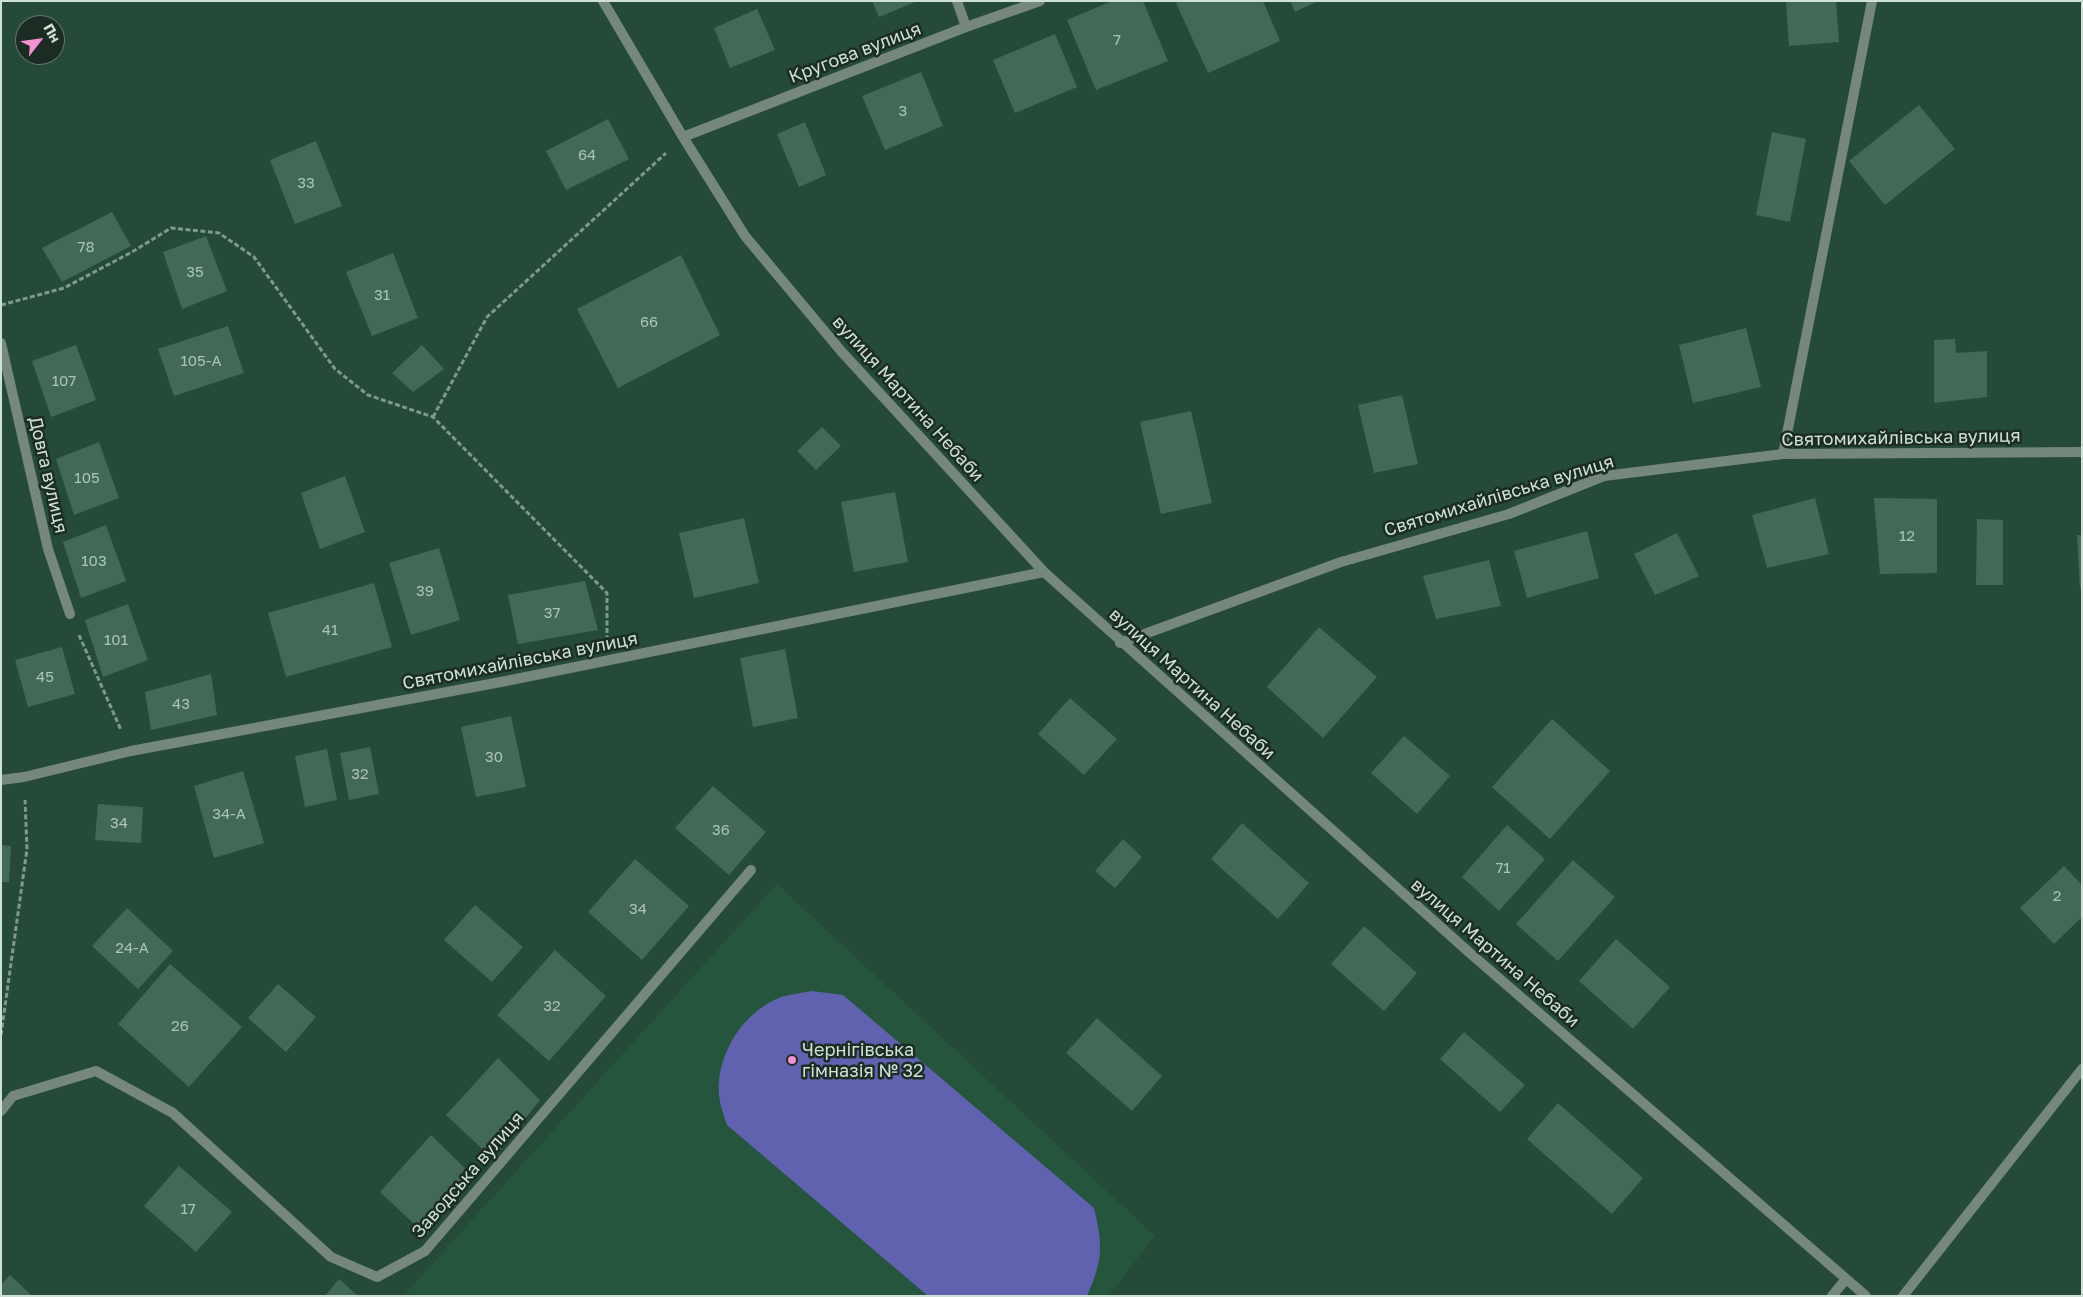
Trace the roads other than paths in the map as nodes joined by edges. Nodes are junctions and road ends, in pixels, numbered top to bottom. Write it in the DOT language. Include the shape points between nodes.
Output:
graph roads {
  1 [pos="603,1"];
  2 [pos="957,1"];
  3 [pos="1040,1"];
  4 [pos="1872,1"];
  5 [pos="966,27"];
  6 [pos="683,137"];
  7 [pos="1,343"];
  8 [pos="2082,452"];
  9 [pos="1783,454"];
  10 [pos="1044,572"];
  11 [pos="70,614"];
  12 [pos="1120,642"];
  13 [pos="1,780"];
  14 [pos="751,870"];
  15 [pos="2082,1069"];
  16 [pos="1,1111"];
  17 [pos="1846,1280"];
  18 [pos="1832,1296"];
  19 [pos="1866,1296"];
  20 [pos="1903,1296"];
  1 -- 6 [label="street, вулиця Мартина Небаби"];
  2 -- 5 [label="street"];
  3 -- 5 [label="street, Кругова вулиця"];
  4 -- 9 [label="street"];
  5 -- 6 [label="street, Кругова вулиця"];
  6 -- 10 [label="street, вулиця Мартина Небаби" via="745,236 842,351"];
  7 -- 11 [label="street, Довга вулиця" via="48,549"];
  8 -- 9 [label="street, Святомихайлівська вулиця"];
  9 -- 12 [label="street, Святомихайлівська вулиця" via="1604,476 1509,514 1340,562"];
  10 -- 12 [label="street, вулиця Мартина Небаби"];
  10 -- 13 [label="street, Святомихайлівська вулиця" via="612,660 131,751"];
  12 -- 17 [label="street, вулиця Мартина Небаби" via="1471,954"];
  14 -- 16 [label="street, Заводська вулиця" via="425,1251 377,1277 331,1257 173,1113 96,1071 13,1096"];
  15 -- 20 [label="street"];
  17 -- 18 [label="street"];
  17 -- 19 [label="street, вулиця Мартина Небаби"];
}
